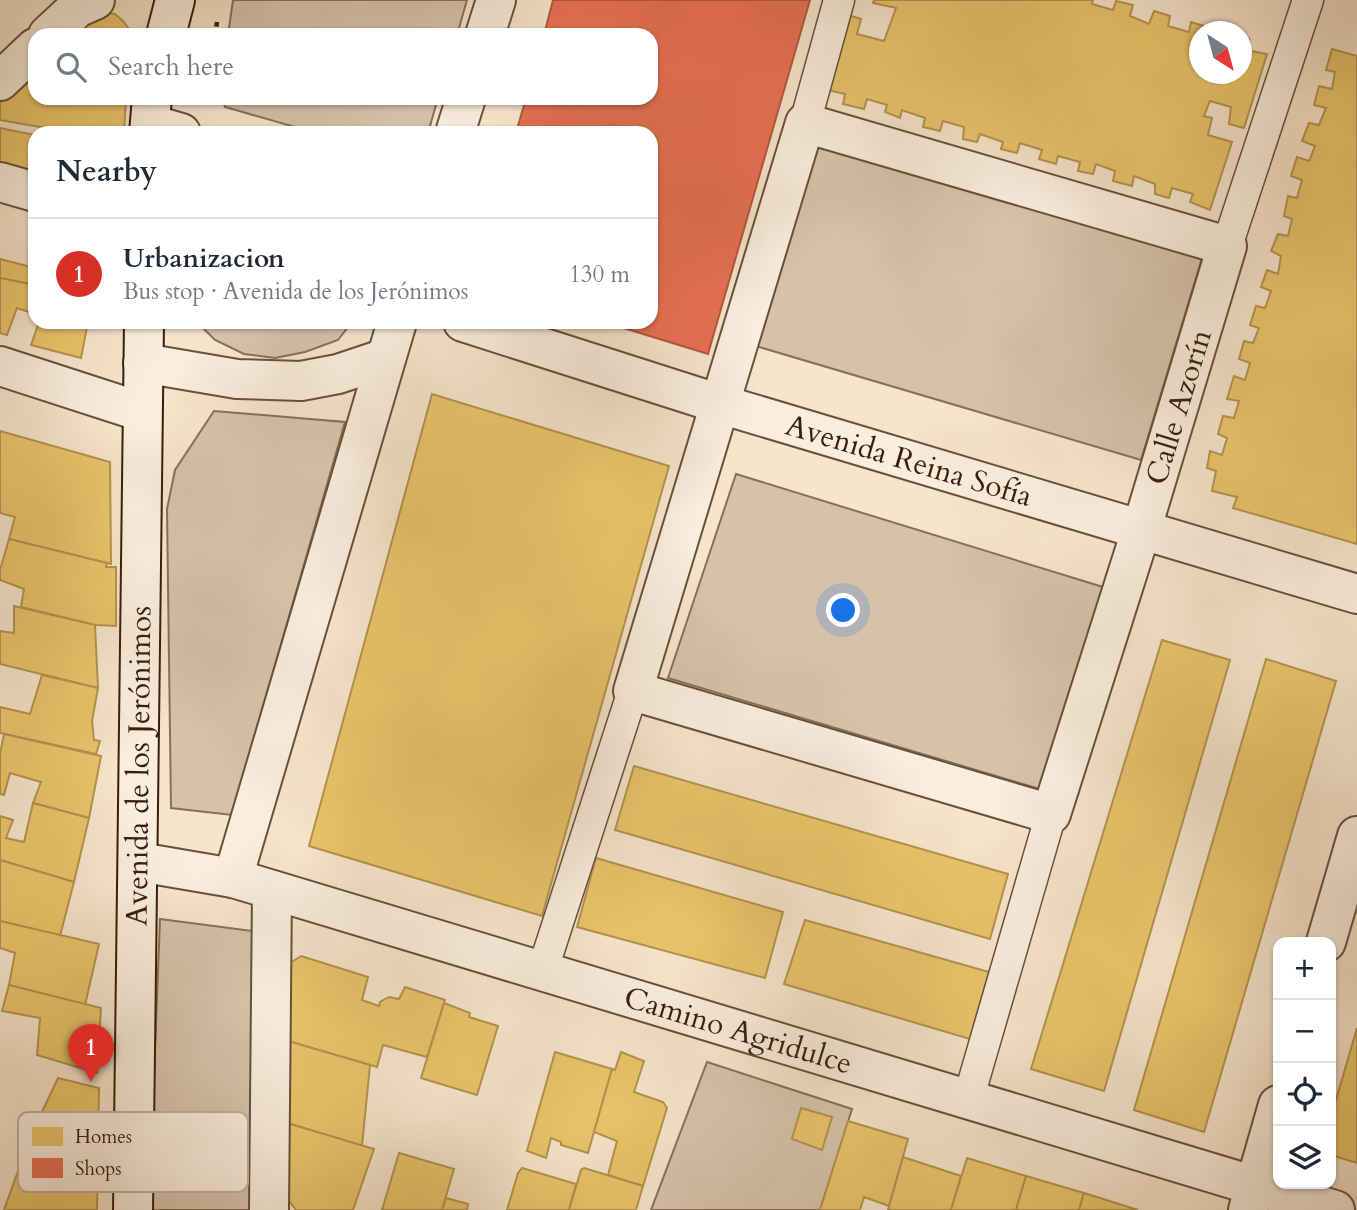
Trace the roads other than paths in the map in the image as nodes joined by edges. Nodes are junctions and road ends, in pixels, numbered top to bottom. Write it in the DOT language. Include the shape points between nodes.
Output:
graph roads {
  1 [pos="95,0"];
  2 [pos="175,0"];
  3 [pos="496,0"];
  4 [pos="839,0"];
  5 [pos="1308,0"];
  6 [pos="56,28"];
  7 [pos="168,28"];
  8 [pos="487,28"];
  9 [pos="28,55"];
  10 [pos="0,81"];
  11 [pos="464,105"];
  12 [pos="805,123"];
  13 [pos="458,126"];
  14 [pos="0,182"];
  15 [pos="28,189"];
  16 [pos="1227,246"];
  17 [pos="144,329"];
  18 [pos="395,329"];
  19 [pos="485,329"];
  20 [pos="386,358"];
  21 [pos="143,363"];
  22 [pos="0,366"];
  23 [pos="720,404"];
  24 [pos="142,412"];
  25 [pos="1141,531"];
  26 [pos="1357,594"];
  27 [pos="633,691"];
  28 [pos="1051,814"];
  29 [pos="1357,836"];
  30 [pos="139,862"];
  31 [pos="233,878"];
  32 [pos="272,890"];
  33 [pos="1327,937"];
  34 [pos="542,972"];
  35 [pos="968,1100"];
  36 [pos="135,1112"];
  37 [pos="1273,1122"];
  38 [pos="133,1192"];
  39 [pos="1251,1198"];
  40 [pos="133,1210"];
  41 [pos="270,1210"];
  42 [pos="1335,1210"];
  1 -- 6 [label="street" via="77,8"];
  2 -- 7 [label="street"];
  3 -- 8 [label="street"];
  4 -- 12 [label="street"];
  5 -- 16 [label="street, Calle Azorín"];
  9 -- 10 [label="street"];
  11 -- 13 [label="street"];
  12 -- 16 [label="street"];
  12 -- 23 [label="street"];
  14 -- 15 [label="street"];
  16 -- 25 [label="street, Calle Azorín"];
  17 -- 21 [label="street, Avenida de los Jerónimos"];
  18 -- 20 [label="street"];
  19 -- 23 [label="street, Avenida Reina Sofía"];
  20 -- 21 [label="street" via="301,381 237,379"];
  20 -- 31 [label="street"];
  21 -- 24 [label="street, Avenida de los Jerónimos"];
  22 -- 24 [label="street"];
  23 -- 25 [label="street, Avenida Reina Sofía"];
  23 -- 27 [label="street"];
  24 -- 30 [label="street, Avenida de los Jerónimos"];
  25 -- 26 [label="street, Avenida Reina Sofía"];
  25 -- 28 [label="street, Calle Azorín"];
  27 -- 28 [label="street"];
  27 -- 34 [label="street"];
  28 -- 35 [label="street"];
  29 -- 33 [label="street"];
  30 -- 31 [label="street, Camino Agridulce"];
  30 -- 36 [label="street, Avenida de los Jerónimos"];
  31 -- 32 [label="street, Camino Agridulce"];
  32 -- 34 [label="street, Camino Agridulce"];
  32 -- 41 [label="street"];
  34 -- 35 [label="street, Camino Agridulce"];
  35 -- 39 [label="street, Camino Agridulce"];
  37 -- 39 [label="street"];
  38 -- 40 [label="street, Avenida de los Jerónimos"];
  39 -- 42 [label="street, Camino Agridulce"];
}
